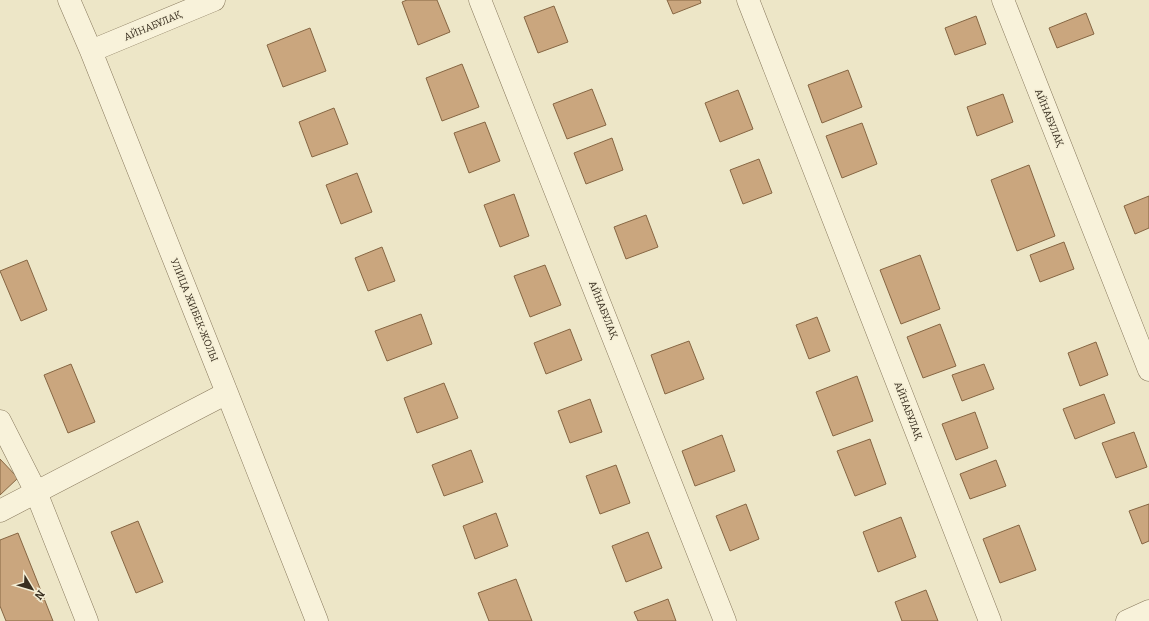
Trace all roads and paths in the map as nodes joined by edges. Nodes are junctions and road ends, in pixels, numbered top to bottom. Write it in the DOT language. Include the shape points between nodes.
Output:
graph roads {
  1 [pos="69,0"];
  2 [pos="214,0"];
  3 [pos="480,0"];
  4 [pos="748,0"];
  5 [pos="1003,0"];
  6 [pos="91,51"];
  7 [pos="1149,370"];
  8 [pos="228,393"];
  9 [pos="0,421"];
  10 [pos="36,492"];
  11 [pos="0,511"];
  12 [pos="1149,611"];
  13 [pos="87,621"];
  14 [pos="317,621"];
  15 [pos="725,621"];
  16 [pos="990,621"];
  17 [pos="1127,621"];
  1 -- 6 [label="street, УЛИЦА ЖИБЕК-ЖОЛЫ"];
  2 -- 6 [label="street, АЙНАБҰЛАҚ"];
  3 -- 15 [label="street, АЙНАБҰЛАҚ"];
  4 -- 16 [label="street, АЙНАБҰЛАҚ"];
  5 -- 7 [label="street, АЙНАБҰЛАҚ"];
  6 -- 8 [label="street, УЛИЦА ЖИБЕК-ЖОЛЫ"];
  8 -- 10 [label="street"];
  8 -- 14 [label="street, УЛИЦА ЖИБЕК-ЖОЛЫ"];
  9 -- 10 [label="street"];
  10 -- 11 [label="street"];
  10 -- 13 [label="street"];
  12 -- 17 [label="street"];
}
